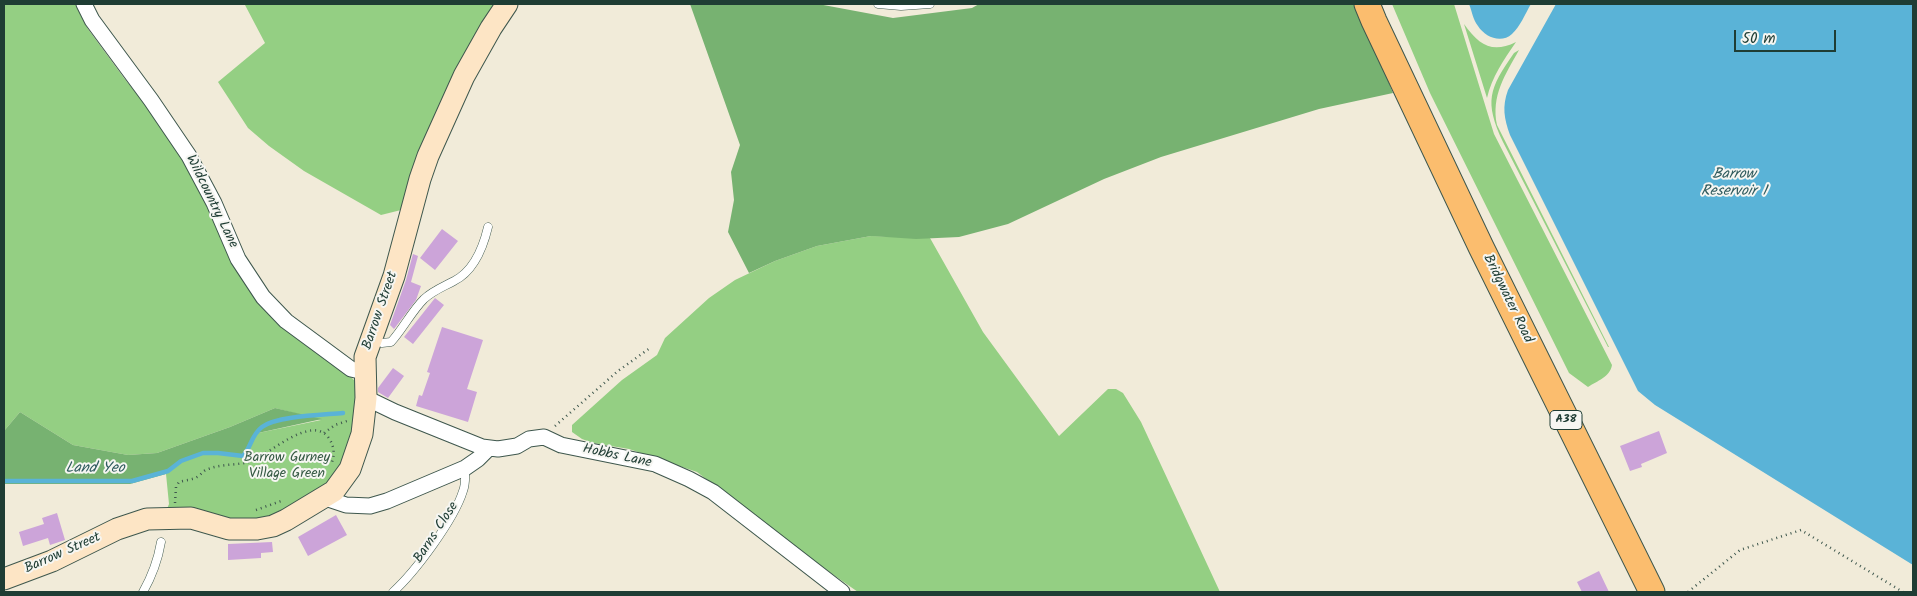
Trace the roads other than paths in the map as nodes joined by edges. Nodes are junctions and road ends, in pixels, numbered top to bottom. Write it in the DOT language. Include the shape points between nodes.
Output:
graph roads {
  1 [pos="84,4"];
  2 [pos="507,4"];
  3 [pos="878,4"];
  4 [pos="930,4"];
  5 [pos="1367,4"];
  6 [pos="488,227"];
  7 [pos="371,339"];
  8 [pos="364,372"];
  9 [pos="366,407"];
  10 [pos="488,448"];
  11 [pos="465,468"];
  12 [pos="325,498"];
  13 [pos="161,542"];
  14 [pos="4,579"];
  15 [pos="144,592"];
  16 [pos="393,592"];
  17 [pos="842,592"];
  18 [pos="1652,592"];
  1 -- 8 [label="street, Wildcountry Lane" via="92,20 189,156 238,259 263,297 286,321 350,369"];
  2 -- 7 [label="main road, Barrow Street" via="464,76 428,156 394,276"];
  3 -- 4 [label="lane"];
  5 -- 18 [label="highway, Bridgwater Road / A38" via="1481,247"];
  6 -- 7 [label="lane" via="482,249 468,271 456,281 436,289 391,342"];
  7 -- 8 [label="main road, Barrow Street"];
  8 -- 9 [label="main road, Barrow Street"];
  9 -- 10 [label="street"];
  9 -- 12 [label="main road, Barrow Street" via="350,469"];
  10 -- 11 [label="street"];
  10 -- 17 [label="street, Hobbs Lane" via="517,446 529,439 544,437 561,445 655,464 714,492"];
  11 -- 12 [label="street" via="370,506 346,505"];
  11 -- 16 [label="lane, Barns Close" via="464,490 448,520 422,560"];
  12 -- 14 [label="main road, Barrow Street" via="273,526 257,529 230,529 191,518 177,509 131,524 52,561"];
  13 -- 15 [label="lane" via="153,576"];
}
